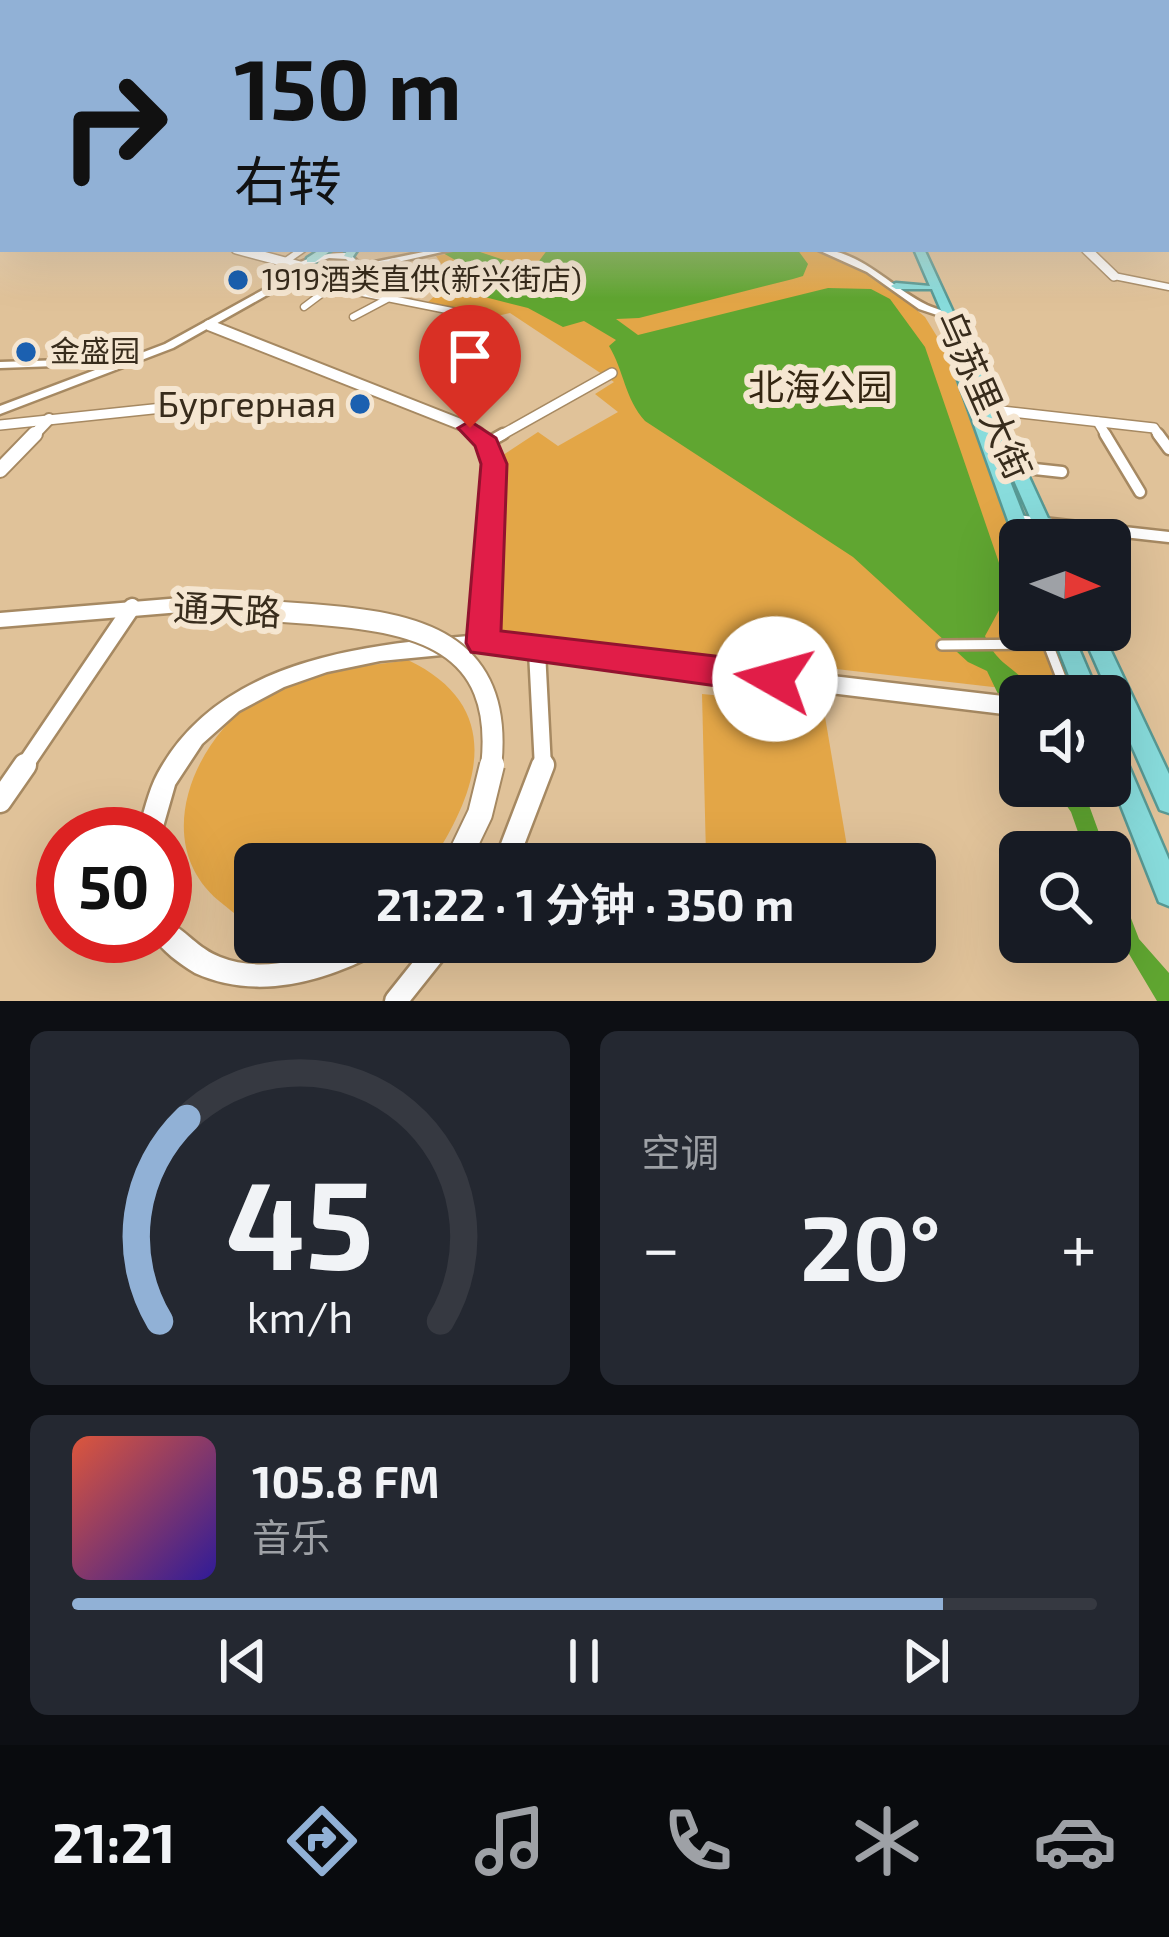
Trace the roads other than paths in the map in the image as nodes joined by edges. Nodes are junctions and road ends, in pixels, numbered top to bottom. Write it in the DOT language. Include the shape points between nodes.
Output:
graph roads {
  1 [pos="246,252"];
  2 [pos="437,252"];
  3 [pos="826,252"];
  4 [pos="916,252"];
  5 [pos="916,252"];
  6 [pos="1089,252"];
  7 [pos="352,255"];
  8 [pos="303,262"];
  9 [pos="385,262"];
  10 [pos="283,263"];
  11 [pos="1114,276"];
  12 [pos="334,277"];
  13 [pos="896,286"];
  14 [pos="1169,287"];
  15 [pos="927,288"];
  16 [pos="387,299"];
  17 [pos="304,308"];
  18 [pos="467,314"];
  19 [pos="943,315"];
  20 [pos="352,317"];
  21 [pos="209,325"];
  22 [pos="118,361"];
  23 [pos="0,366"];
  24 [pos="37,366"];
  25 [pos="612,374"];
  26 [pos="55,384"];
  27 [pos="229,400"];
  28 [pos="0,408"];
  29 [pos="982,409"];
  30 [pos="49,419"];
  31 [pos="1098,422"];
  32 [pos="0,425"];
  33 [pos="487,443"];
  34 [pos="1169,449"];
  35 [pos="1016,466"];
  36 [pos="1,468"];
  37 [pos="1062,472"];
  38 [pos="1140,492"];
  39 [pos="1016,519"];
  40 [pos="1039,519"];
  41 [pos="1131,533"];
  42 [pos="1169,537"];
  43 [pos="132,607"];
  44 [pos="0,620"];
  45 [pos="483,643"];
  46 [pos="942,645"];
  47 [pos="537,651"];
  48 [pos="1060,675"];
  49 [pos="999,704"];
  50 [pos="1131,728"];
  51 [pos="0,800"];
  52 [pos="1131,800"];
  53 [pos="1169,801"];
  54 [pos="157,807"];
  55 [pos="466,843"];
  56 [pos="514,843"];
  57 [pos="1169,892"];
  58 [pos="192,959"];
  59 [pos="327,963"];
  60 [pos="426,963"];
  61 [pos="396,1001"];
  1 -- 10 [label="street"];
  2 -- 9 [label="main road"];
  3 -- 13 [label="main road"];
  4 -- 15 [label="highway, 乌苏里大街"];
  5 -- 19 [label="highway, 乌苏里大街"];
  6 -- 11 [label="street"];
  7 -- 8 [label="main road"];
  7 -- 9 [label="main road"];
  7 -- 12 [label="main road" via="354,265"];
  8 -- 10 [label="street"];
  8 -- 10 [label="street"];
  8 -- 12 [label="main road"];
  8 -- 22 [label="main road"];
  9 -- 12 [label="main road"];
  11 -- 14 [label="street"];
  12 -- 16 [label="street"];
  12 -- 17 [label="street"];
  12 -- 21 [label="main road" via="272,288"];
  13 -- 15 [label="highway"];
  13 -- 19 [label="main road"];
  15 -- 19 [label="highway, 乌苏里大街"];
  16 -- 18 [label="street"];
  16 -- 20 [label="street"];
  19 -- 29 [label="highway, 乌苏里大街"];
  21 -- 22 [label="main road"];
  21 -- 33 [label="street" via="470,428"];
  22 -- 23 [label="main road"];
  22 -- 24 [label="main road"];
  22 -- 26 [label="main road"];
  22 -- 28 [label="main road"];
  23 -- 24 [label="main road"];
  24 -- 26 [label="main road"];
  25 -- 33 [label="street"];
  26 -- 28 [label="main road"];
  27 -- 30 [label="street"];
  29 -- 31 [label="street"];
  29 -- 35 [label="highway, 乌苏里大街"];
  29 -- 39 [label="highway, 乌苏里大街"];
  30 -- 32 [label="street"];
  30 -- 36 [label="street"];
  31 -- 34 [label="street" via="1154,428"];
  31 -- 38 [label="street"];
  33 -- 45 [label="street" via="494,464"];
  35 -- 37 [label="street"];
  35 -- 40 [label="highway, 乌苏里大街"];
  41 -- 42 [label="street"];
  43 -- 44 [label="main road, 通天路"];
  43 -- 51 [label="street"];
  43 -- 55 [label="main road, 通天路, bridge" via="380,619 415,626 461,653 484,688 494,742 483,805"];
  45 -- 47 [label="main road, 通天路"];
  45 -- 54 [label="main road, 通天路" via="397,647 268,683 188,750"];
  46 -- 48 [label="street" via="1048,644"];
  47 -- 49 [label="main road, 通天路"];
  47 -- 56 [label="street" via="543,773"];
  50 -- 53 [label="highway"];
  52 -- 57 [label="highway"];
  58 -- 59 [label="main road" via="233,977 265,980"];
  60 -- 61 [label="street"];
}
